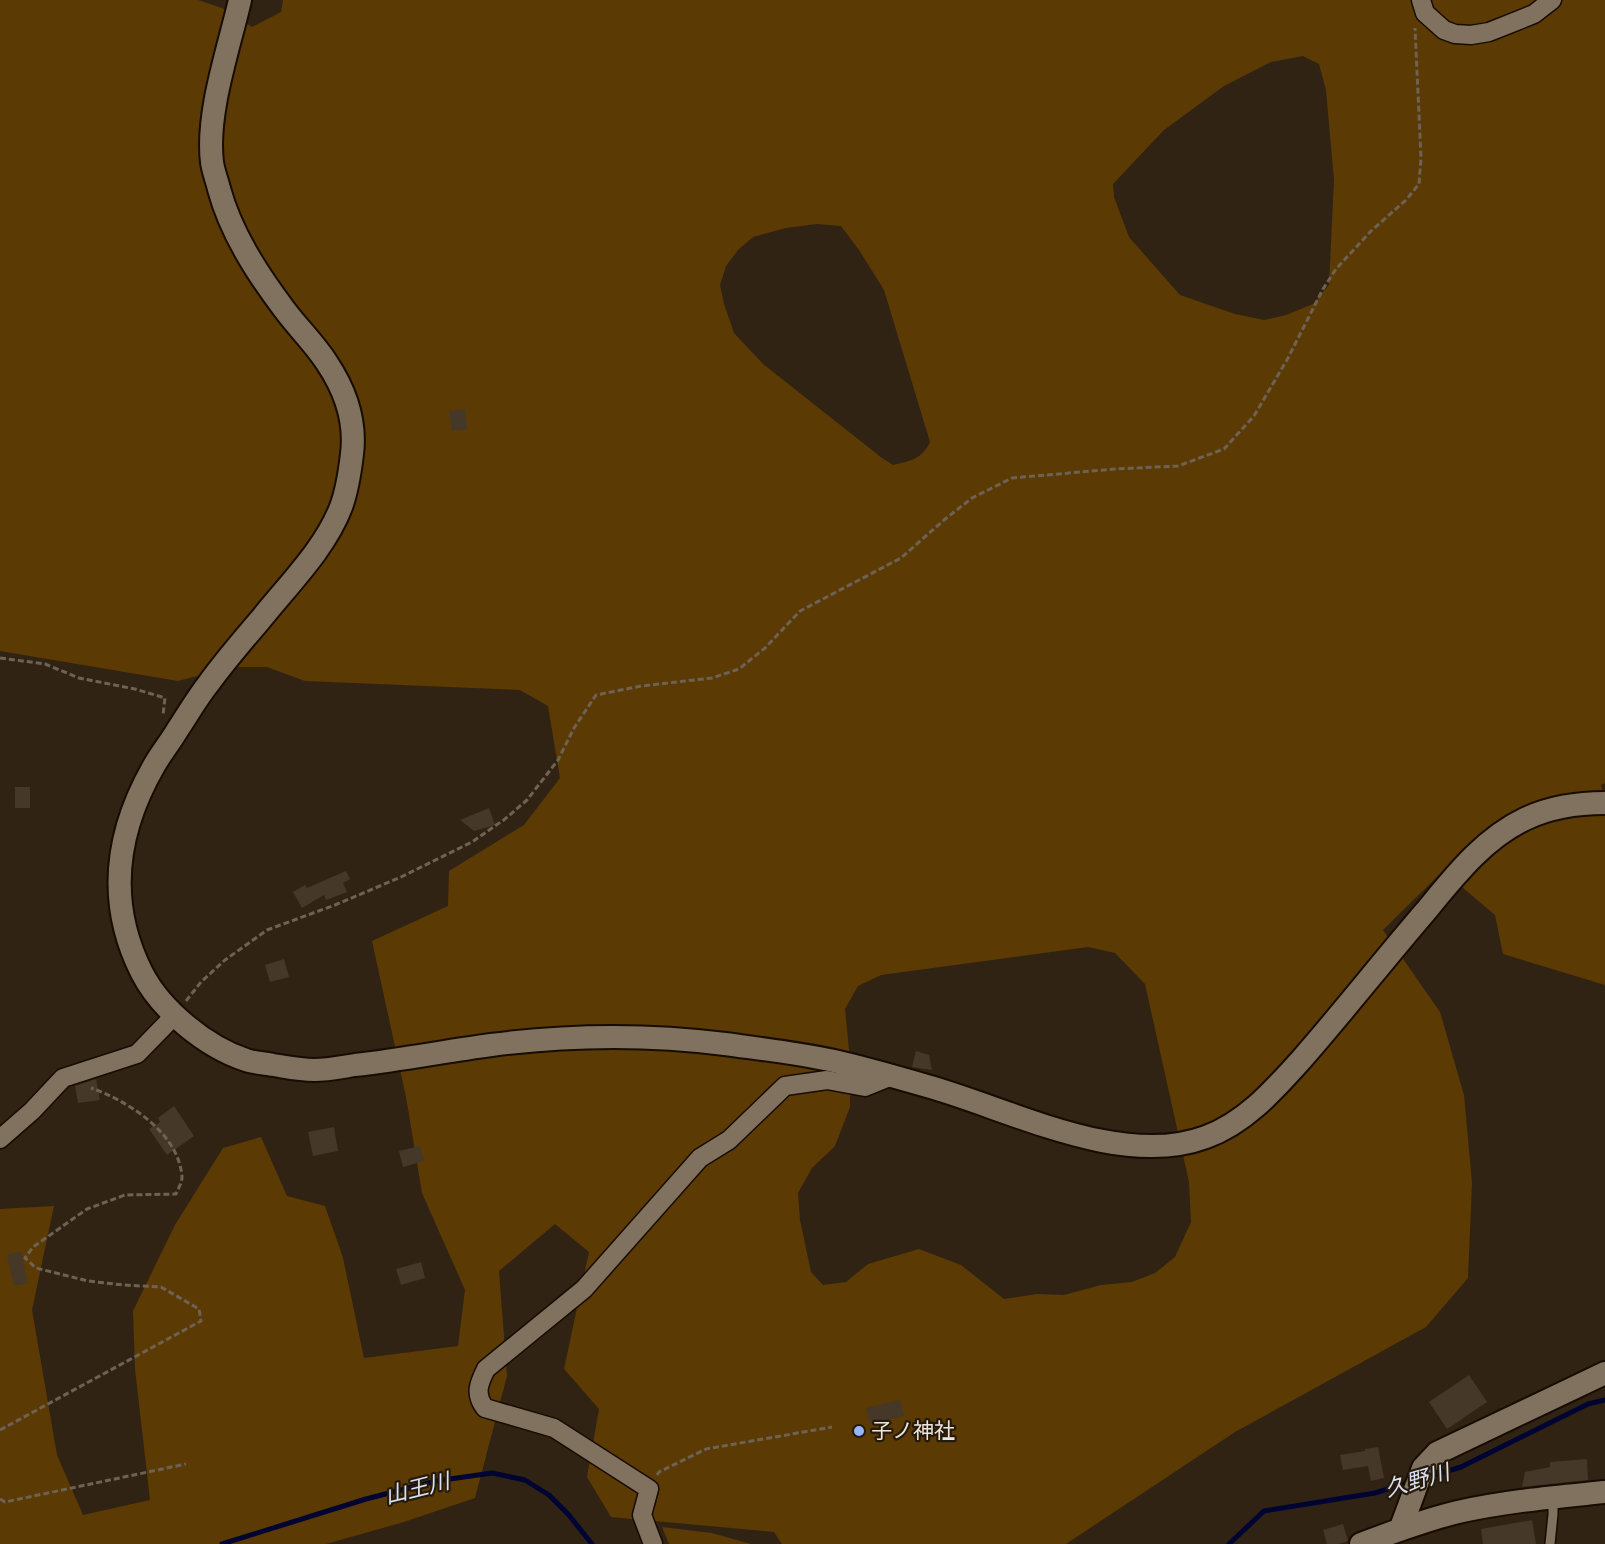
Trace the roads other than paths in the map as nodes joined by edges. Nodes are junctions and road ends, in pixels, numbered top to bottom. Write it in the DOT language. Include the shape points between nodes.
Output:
graph roads {
  1 [pos="240,0"];
  2 [pos="1421,0"];
  3 [pos="1552,0"];
  4 [pos="1605,803"];
  5 [pos="174,1016"];
  6 [pos="892,1076"];
  7 [pos="0,1139"];
  8 [pos="1605,1373"];
  9 [pos="1605,1492"];
  10 [pos="1553,1497"];
  11 [pos="1400,1530"];
  12 [pos="653,1544"];
  13 [pos="1361,1544"];
  14 [pos="1550,1544"];
  1 -- 5 [label="street" via="218,87 212,124 212,162 225,212 244,250 285,310 327,361 344,394 353,422 354,446 340,509 318,549 205,688 153,767 124,836 120,887 127,939 149,986"];
  2 -- 3 [label="street" via="1425,13 1444,30 1472,35 1534,14"];
  4 -- 6 [label="street" via="1557,807 1528,817 1506,829 1471,858 1279,1085 1234,1124 1210,1136 1154,1148 1127,1145 1071,1134"];
  5 -- 6 [label="street" via="207,1041 244,1060 314,1070 495,1045 634,1037 788,1053"];
  5 -- 7 [label="street" via="137,1054 63,1078"];
  6 -- 12 [label="street" via="865,1087 827,1080 785,1086 729,1140 700,1158 584,1289 486,1369 479,1382 479,1400 485,1408 554,1428 649,1489 642,1515"];
  8 -- 11 [label="street" via="1437,1453 1423,1468"];
  9 -- 10 [label="street"];
  10 -- 11 [label="street" via="1458,1512"];
  10 -- 14 [label="lane"];
  11 -- 13 [label="street"];
}
